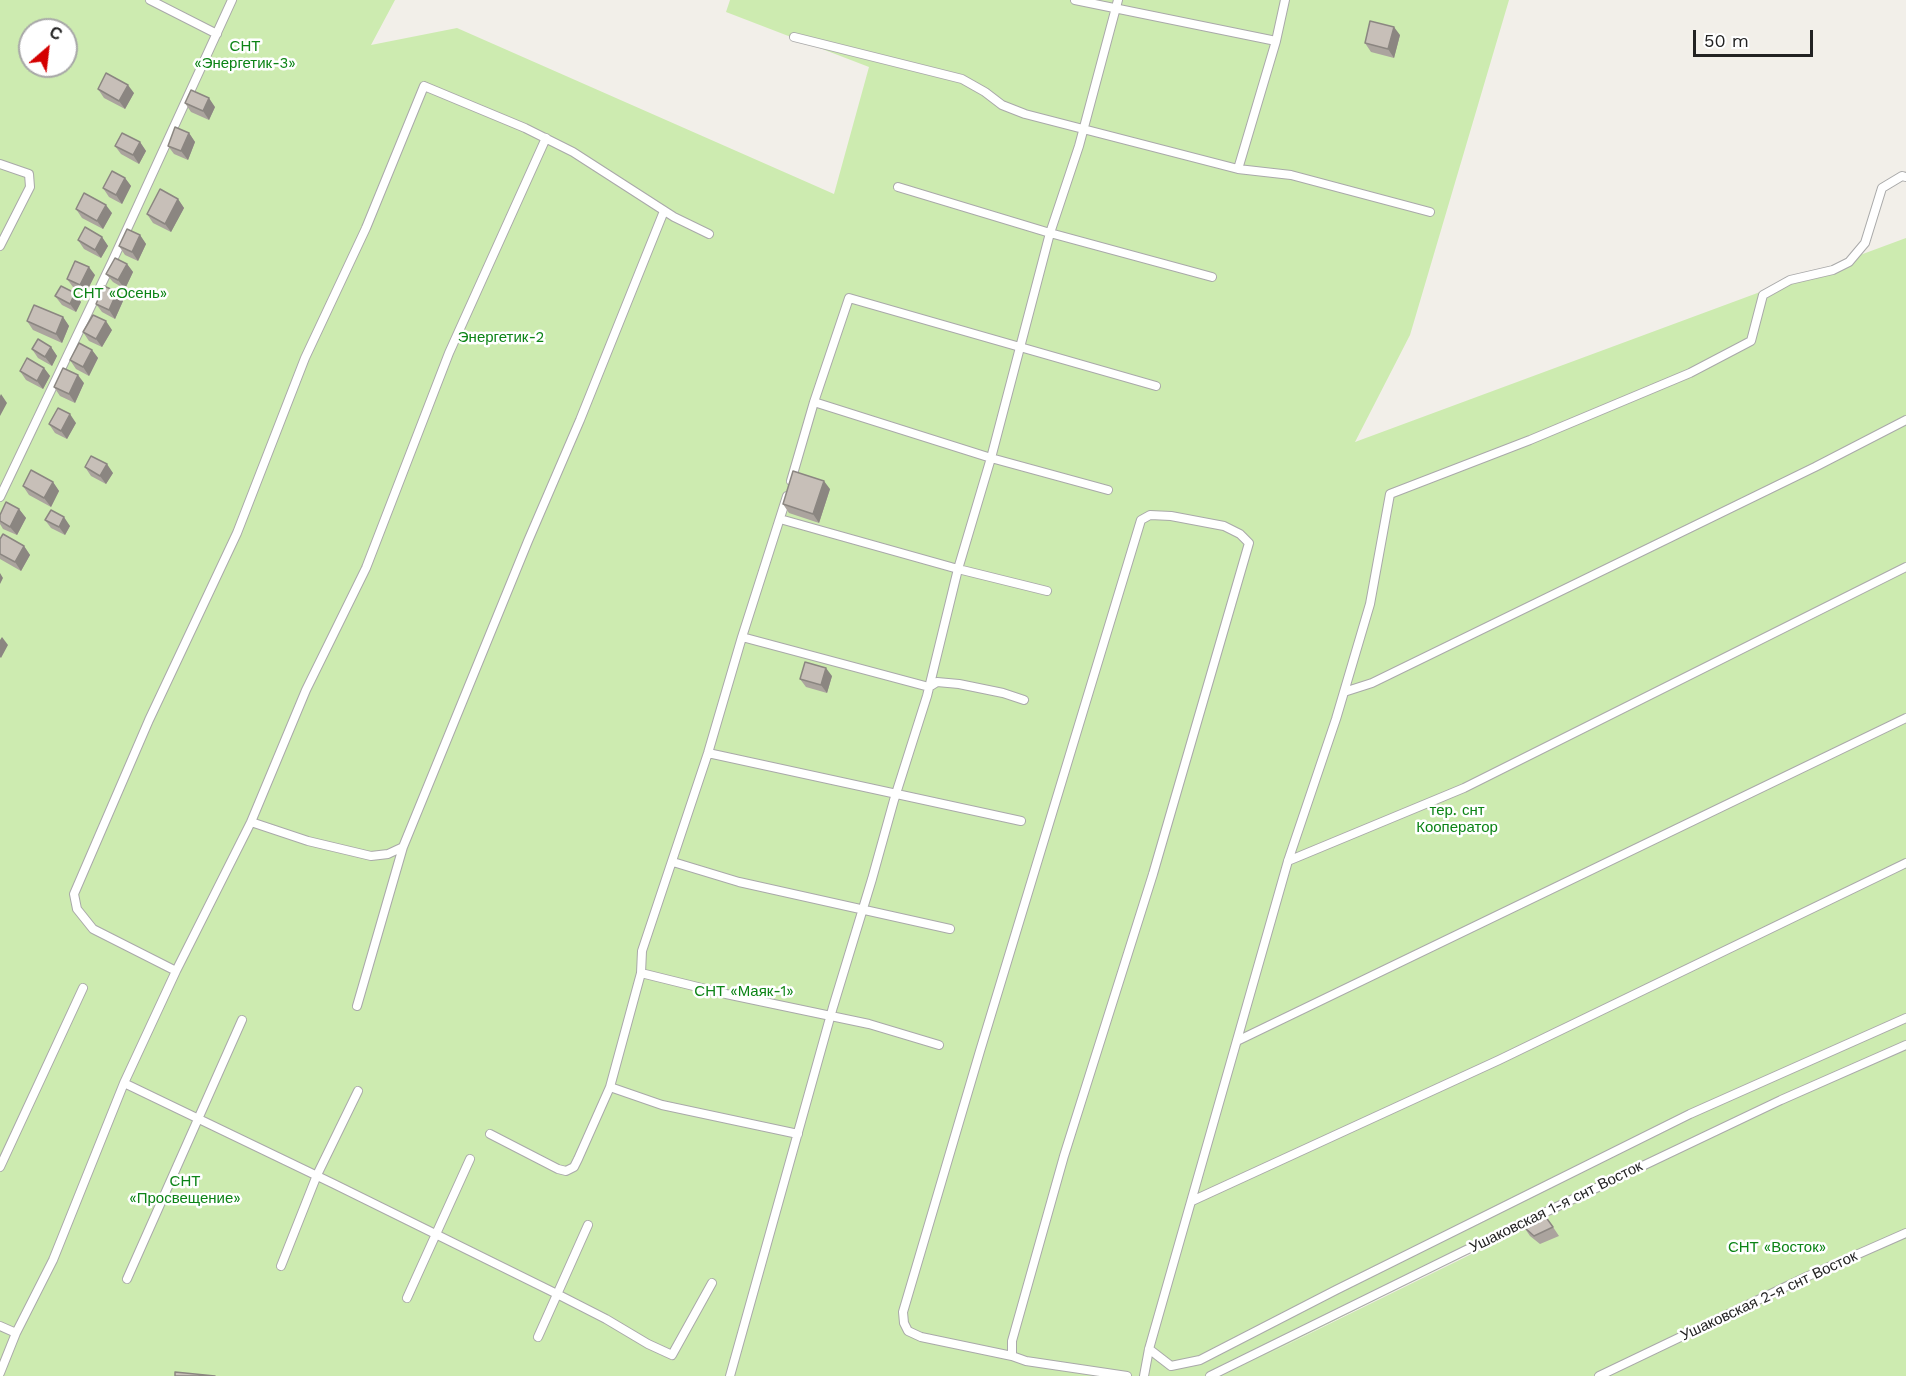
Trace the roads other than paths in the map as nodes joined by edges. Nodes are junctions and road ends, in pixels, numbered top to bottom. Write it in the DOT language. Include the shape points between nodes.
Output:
graph roads {
  1 [pos="150,0"];
  2 [pos="232,0"];
  3 [pos="1075,0"];
  4 [pos="1285,0"];
  5 [pos="1117,4"];
  6 [pos="217,34"];
  7 [pos="794,37"];
  8 [pos="1276,41"];
  9 [pos="1084,128"];
  10 [pos="546,138"];
  11 [pos="0,164"];
  12 [pos="1238,169"];
  13 [pos="1906,177"];
  14 [pos="898,187"];
  15 [pos="664,211"];
  16 [pos="1430,212"];
  17 [pos="1050,233"];
  18 [pos="709,234"];
  19 [pos="0,246"];
  20 [pos="1212,277"];
  21 [pos="1019,348"];
  22 [pos="1156,386"];
  23 [pos="814,402"];
  24 [pos="1906,420"];
  25 [pos="991,458"];
  26 [pos="1108,490"];
  27 [pos="0,497"];
  28 [pos="780,519"];
  29 [pos="1906,567"];
  30 [pos="958,569"];
  31 [pos="1047,591"];
  32 [pos="742,637"];
  33 [pos="929,687"];
  34 [pos="1344,692"];
  35 [pos="1024,700"];
  36 [pos="1906,718"];
  37 [pos="708,753"];
  38 [pos="896,795"];
  39 [pos="1021,821"];
  40 [pos="251,822"];
  41 [pos="403,848"];
  42 [pos="1288,861"];
  43 [pos="673,862"];
  44 [pos="1906,863"];
  45 [pos="863,909"];
  46 [pos="950,929"];
  47 [pos="176,971"];
  48 [pos="640,973"];
  49 [pos="83,988"];
  50 [pos="357,1006"];
  51 [pos="830,1017"];
  52 [pos="1906,1018"];
  53 [pos="242,1020"];
  54 [pos="1237,1041"];
  55 [pos="939,1045"];
  56 [pos="1906,1045"];
  57 [pos="124,1083"];
  58 [pos="610,1087"];
  59 [pos="358,1091"];
  60 [pos="198,1119"];
  61 [pos="490,1134"];
  62 [pos="798,1134"];
  63 [pos="470,1159"];
  64 [pos="0,1167"];
  65 [pos="317,1175"];
  66 [pos="1192,1201"];
  67 [pos="588,1225"];
  68 [pos="1906,1233"];
  69 [pos="436,1234"];
  70 [pos="281,1266"];
  71 [pos="126,1279"];
  72 [pos="712,1283"];
  73 [pos="557,1294"];
  74 [pos="407,1298"];
  75 [pos="0,1326"];
  76 [pos="16,1333"];
  77 [pos="538,1337"];
  78 [pos="1149,1349"];
  79 [pos="1012,1356"];
  80 [pos="0,1373"];
  81 [pos="730,1376"];
  82 [pos="1127,1376"];
  83 [pos="1144,1376"];
  84 [pos="1210,1376"];
  85 [pos="1599,1376"];
  1 -- 6 [label="lane"];
  2 -- 6 [label="lane"];
  3 -- 5 [label="lane"];
  4 -- 8 [label="lane"];
  5 -- 8 [label="lane"];
  5 -- 9 [label="lane"];
  6 -- 27 [label="lane"];
  7 -- 9 [label="lane" via="962,79 1002,105"];
  8 -- 12 [label="lane"];
  9 -- 12 [label="lane"];
  9 -- 17 [label="lane"];
  10 -- 15 [label="lane"];
  10 -- 40 [label="lane" via="449,353 366,568 306,690"];
  10 -- 47 [label="lane" via="424,86 366,228 305,358 237,533 149,720 74,894 77,909 93,929"];
  11 -- 19 [label="lane" via="29,174 30,187"];
  12 -- 16 [label="lane" via="1291,175"];
  13 -- 34 [label="lane" via="1882,188 1865,243 1849,262 1790,280 1763,295 1751,341 1679,377 1390,494 1370,604"];
  14 -- 17 [label="lane"];
  15 -- 18 [label="lane"];
  15 -- 41 [label="lane"];
  17 -- 20 [label="lane"];
  17 -- 21 [label="lane"];
  21 -- 22 [label="lane"];
  21 -- 23 [label="lane" via="849,298"];
  21 -- 25 [label="lane"];
  23 -- 25 [label="lane"];
  23 -- 28 [label="lane"];
  24 -- 34 [label="lane" via="1372,683"];
  25 -- 26 [label="lane"];
  25 -- 30 [label="lane"];
  28 -- 30 [label="lane"];
  28 -- 32 [label="lane"];
  29 -- 42 [label="lane" via="1464,788"];
  30 -- 31 [label="lane"];
  30 -- 33 [label="lane"];
  32 -- 33 [label="lane"];
  32 -- 37 [label="lane"];
  33 -- 35 [label="lane" via="937,682 959,684"];
  33 -- 38 [label="lane"];
  34 -- 42 [label="lane"];
  36 -- 54 [label="lane"];
  37 -- 38 [label="lane"];
  37 -- 43 [label="lane"];
  38 -- 39 [label="lane"];
  38 -- 45 [label="lane"];
  40 -- 41 [label="lane" via="371,856"];
  40 -- 47 [label="lane"];
  41 -- 50 [label="lane"];
  42 -- 54 [label="lane"];
  43 -- 45 [label="lane" via="739,882"];
  43 -- 48 [label="lane" via="642,951"];
  44 -- 66 [label="lane" via="1499,1060"];
  45 -- 46 [label="lane"];
  45 -- 51 [label="lane"];
  47 -- 57 [label="lane"];
  48 -- 51 [label="lane"];
  48 -- 58 [label="lane"];
  49 -- 64 [label="lane"];
  51 -- 55 [label="lane"];
  51 -- 62 [label="lane"];
  52 -- 78 [label="lane" via="1690,1114 1200,1360 1171,1366"];
  53 -- 60 [label="lane"];
  54 -- 66 [label="lane"];
  56 -- 84 [label="lane, Ушаковская 1-я снт Восток" via="1738,1120"];
  57 -- 60 [label="lane"];
  57 -- 76 [label="lane" via="53,1260"];
  58 -- 61 [label="lane" via="573,1167 566,1172"];
  58 -- 62 [label="lane" via="662,1105"];
  59 -- 65 [label="lane"];
  60 -- 65 [label="lane"];
  60 -- 71 [label="lane"];
  62 -- 81 [label="lane"];
  63 -- 69 [label="lane"];
  65 -- 69 [label="lane"];
  65 -- 70 [label="lane"];
  66 -- 78 [label="lane"];
  67 -- 73 [label="lane"];
  68 -- 85 [label="lane, Ушаковская 2-я снт Восток"];
  69 -- 73 [label="lane"];
  69 -- 74 [label="lane"];
  72 -- 73 [label="lane" via="672,1355"];
  73 -- 77 [label="lane"];
  75 -- 76 [label="lane"];
  76 -- 80 [label="lane"];
  78 -- 83 [label="lane"];
  79 -- 79 [label="lane" via="1012,1341 1064,1156 1153,874 1248,543 1224,526 1171,516 1150,515 1141,520 903,1312 908,1331 921,1337"];
  79 -- 82 [label="lane"];
}
